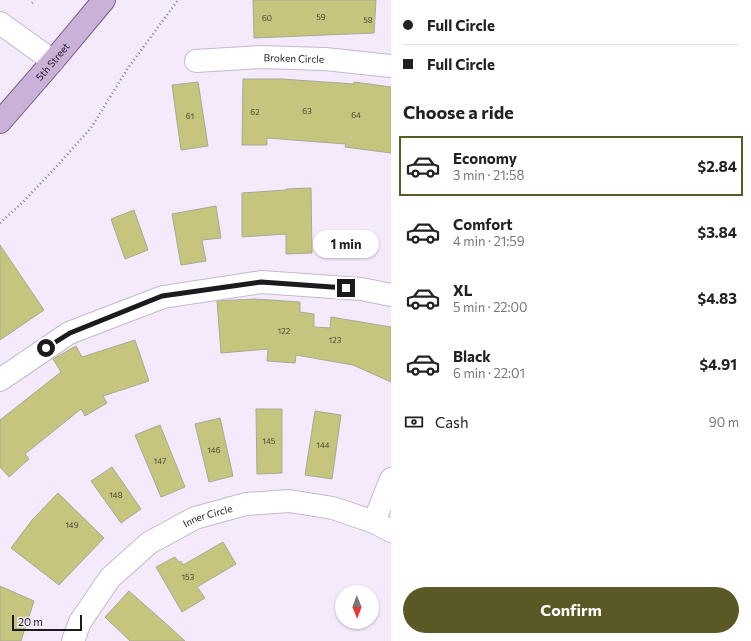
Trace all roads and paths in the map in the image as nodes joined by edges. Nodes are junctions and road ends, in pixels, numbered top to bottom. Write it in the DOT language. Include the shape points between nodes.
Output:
graph roads {
  1 [pos="104,0"];
  2 [pos="178,0"];
  3 [pos="0,23"];
  4 [pos="53,61"];
  5 [pos="196,61"];
  6 [pos="391,66"];
  7 [pos="0,122"];
  8 [pos="0,223"];
  9 [pos="391,295"];
  10 [pos="0,380"];
  11 [pos="391,479"];
  12 [pos="382,527"];
  13 [pos="73,641"];
  1 -- 4 [label="main road, 5th Street"];
  2 -- 8 [label="path" via="128,68 91,128 22,203"];
  3 -- 4 [label="street"];
  4 -- 7 [label="main road, 5th Street"];
  5 -- 6 [label="street, Broken Circle" via="259,57 325,59"];
  9 -- 10 [label="street" via="361,289 261,282 162,296 70,333"];
  11 -- 12 [label="street"];
  12 -- 13 [label="street, Inner Circle" via="332,508 289,501 246,504 195,518 149,543 110,578 80,622"];
}
